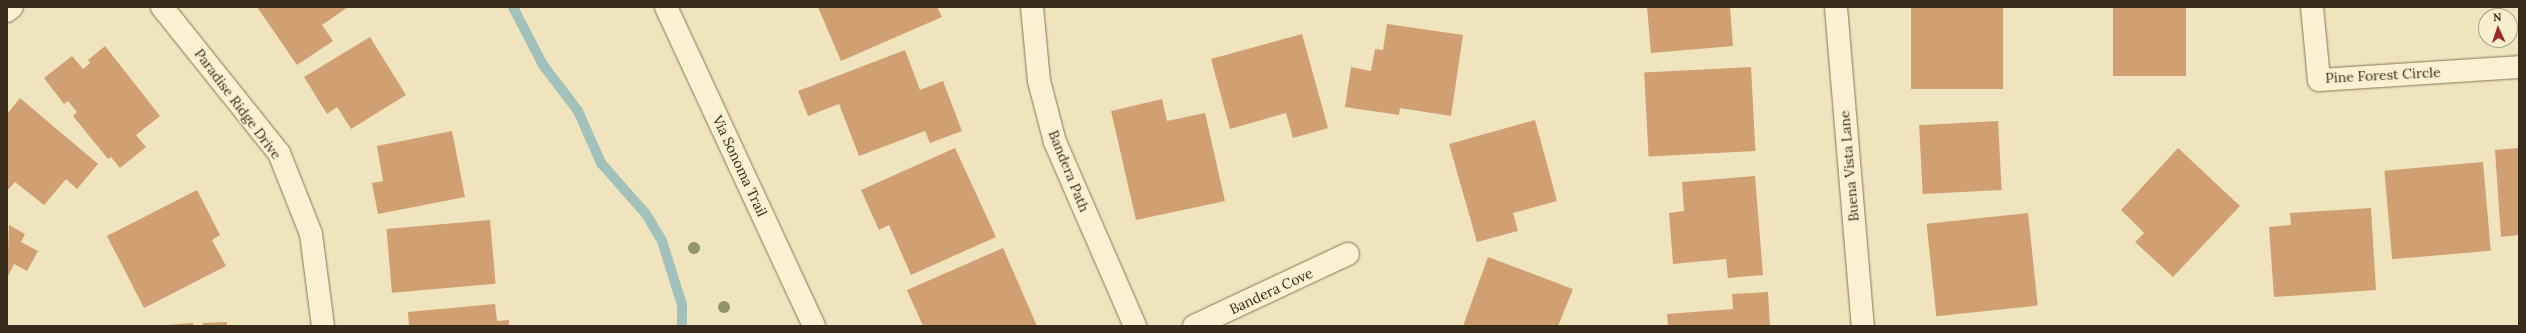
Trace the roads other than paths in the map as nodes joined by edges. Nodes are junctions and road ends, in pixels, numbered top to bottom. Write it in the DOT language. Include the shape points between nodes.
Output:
graph roads {
  1 [pos="12,7"];
  2 [pos="162,7"];
  3 [pos="666,7"];
  4 [pos="1032,7"];
  5 [pos="1836,7"];
  6 [pos="2312,7"];
  7 [pos="7,11"];
  8 [pos="2519,67"];
  9 [pos="1348,254"];
  10 [pos="323,326"];
  11 [pos="814,326"];
  12 [pos="1135,326"];
  13 [pos="1194,326"];
  14 [pos="1863,326"];
  1 -- 7 [label="street"];
  2 -- 10 [label="street, Paradise Ridge Drive" via="279,153 311,234"];
  3 -- 11 [label="street, Via Sonoma Trail"];
  4 -- 12 [label="street, Bandera Path" via="1039,80 1055,142"];
  5 -- 14 [label="street, Buena Vista Lane"];
  6 -- 8 [label="street, Pine Forest Circle" via="2319,80"];
  9 -- 13 [label="street, Bandera Cove"];
}
